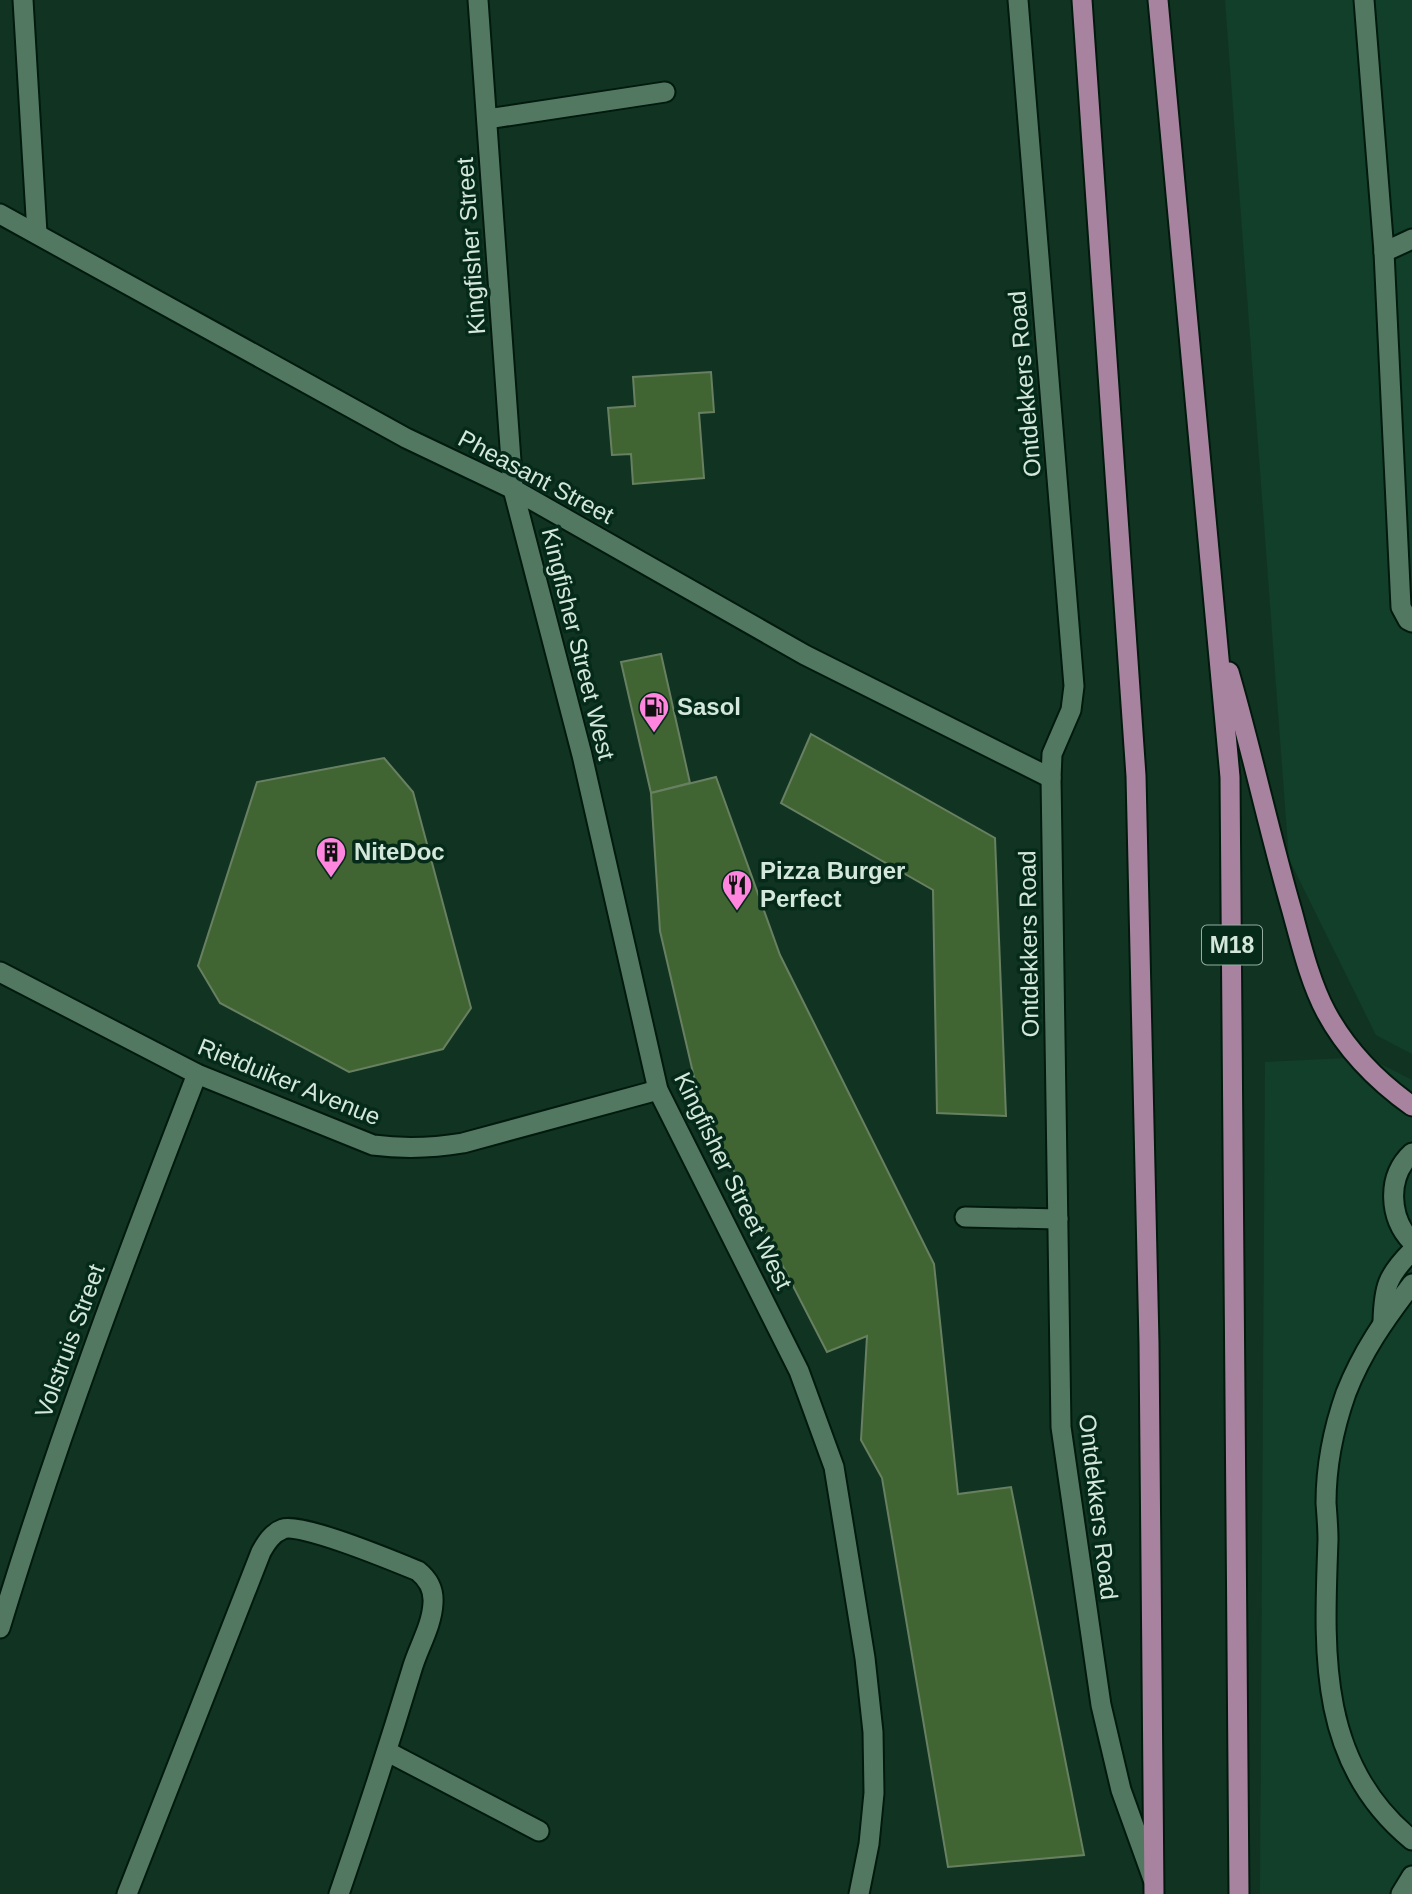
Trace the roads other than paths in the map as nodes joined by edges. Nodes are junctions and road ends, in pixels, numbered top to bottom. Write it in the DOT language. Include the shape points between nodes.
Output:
graph roads {
  1 [pos="23,0"];
  2 [pos="478,0"];
  3 [pos="1018,0"];
  4 [pos="1082,0"];
  5 [pos="1158,0"];
  6 [pos="1364,0"];
  7 [pos="665,92"];
  8 [pos="487,119"];
  9 [pos="0,214"];
  10 [pos="37,233"];
  11 [pos="1412,239"];
  12 [pos="1384,252"];
  13 [pos="1403,475"];
  14 [pos="513,489"];
  15 [pos="1406,567"];
  16 [pos="1412,622"];
  17 [pos="1217,627"];
  18 [pos="1051,778"];
  19 [pos="0,972"];
  20 [pos="197,1074"];
  21 [pos="658,1090"];
  22 [pos="1412,1107"];
  23 [pos="1412,1153"];
  24 [pos="965,1217"];
  25 [pos="1058,1219"];
  26 [pos="1412,1242"];
  27 [pos="1412,1251"];
  28 [pos="1412,1284"];
  29 [pos="1383,1321"];
  30 [pos="0,1628"];
  31 [pos="1238,1698"];
  32 [pos="388,1752"];
  33 [pos="539,1830"];
  34 [pos="1412,1840"];
  35 [pos="1412,1876"];
  36 [pos="1154,1889"];
  37 [pos="127,1894"];
  38 [pos="339,1894"];
  39 [pos="859,1894"];
  40 [pos="1239,1894"];
  41 [pos="1247,1894"];
  42 [pos="1401,1894"];
  1 -- 10 [label="street"];
  2 -- 8 [label="street, Kingfisher Street"];
  3 -- 18 [label="street, Ontdekkers Road" via="1074,686 1071,710 1052,754"];
  4 -- 36 [label="main road, Ontdekkers Road" via="1136,776 1149,1343"];
  5 -- 17 [label="main road, M18"];
  6 -- 12 [label="street"];
  7 -- 8 [label="street"];
  8 -- 14 [label="street, Kingfisher Street"];
  9 -- 10 [label="street, Pheasant Street"];
  10 -- 14 [label="street, Pheasant Street" via="406,438"];
  11 -- 12 [label="street"];
  12 -- 13 [label="street"];
  13 -- 15 [label="street"];
  14 -- 18 [label="street, Pheasant Street" via="805,655"];
  14 -- 21 [label="street, Kingfisher Street West" via="582,755"];
  15 -- 16 [label="street" via="1401,607"];
  17 -- 22 [label="main road" via="1287,893 1325,1009 1353,1052"];
  17 -- 31 [label="main road, M18" via="1230,777"];
  18 -- 25 [label="street, Ontdekkers Road"];
  19 -- 20 [label="street, Rietduiker Avenue"];
  20 -- 21 [label="street, Rietduiker Avenue" via="373,1145 398,1149 463,1143"];
  20 -- 30 [label="street, Volstruis Street" via="108,1304"];
  21 -- 39 [label="street, Kingfisher Street West" via="799,1371 834,1467 873,1732 873,1806"];
  23 -- 26 [label="street" via="1399,1171 1393,1204 1397,1220"];
  24 -- 25 [label="street"];
  25 -- 36 [label="street, Ontdekkers Road" via="1061,1427 1090,1631 1121,1790"];
  27 -- 29 [label="street" via="1390,1277"];
  28 -- 29 [label="street"];
  29 -- 34 [label="street" via="1352,1381 1336,1427 1326,1501 1325,1624 1329,1695 1337,1726 1356,1772 1390,1823"];
  31 -- 40 [label="main road, M18"];
  31 -- 41 [label="street"];
  32 -- 33 [label="street"];
  32 -- 37 [label="street" via="432,1613 430,1585 426,1577 405,1565 313,1532 284,1528 261,1552"];
  32 -- 38 [label="street"];
  35 -- 42 [label="street"];
}
